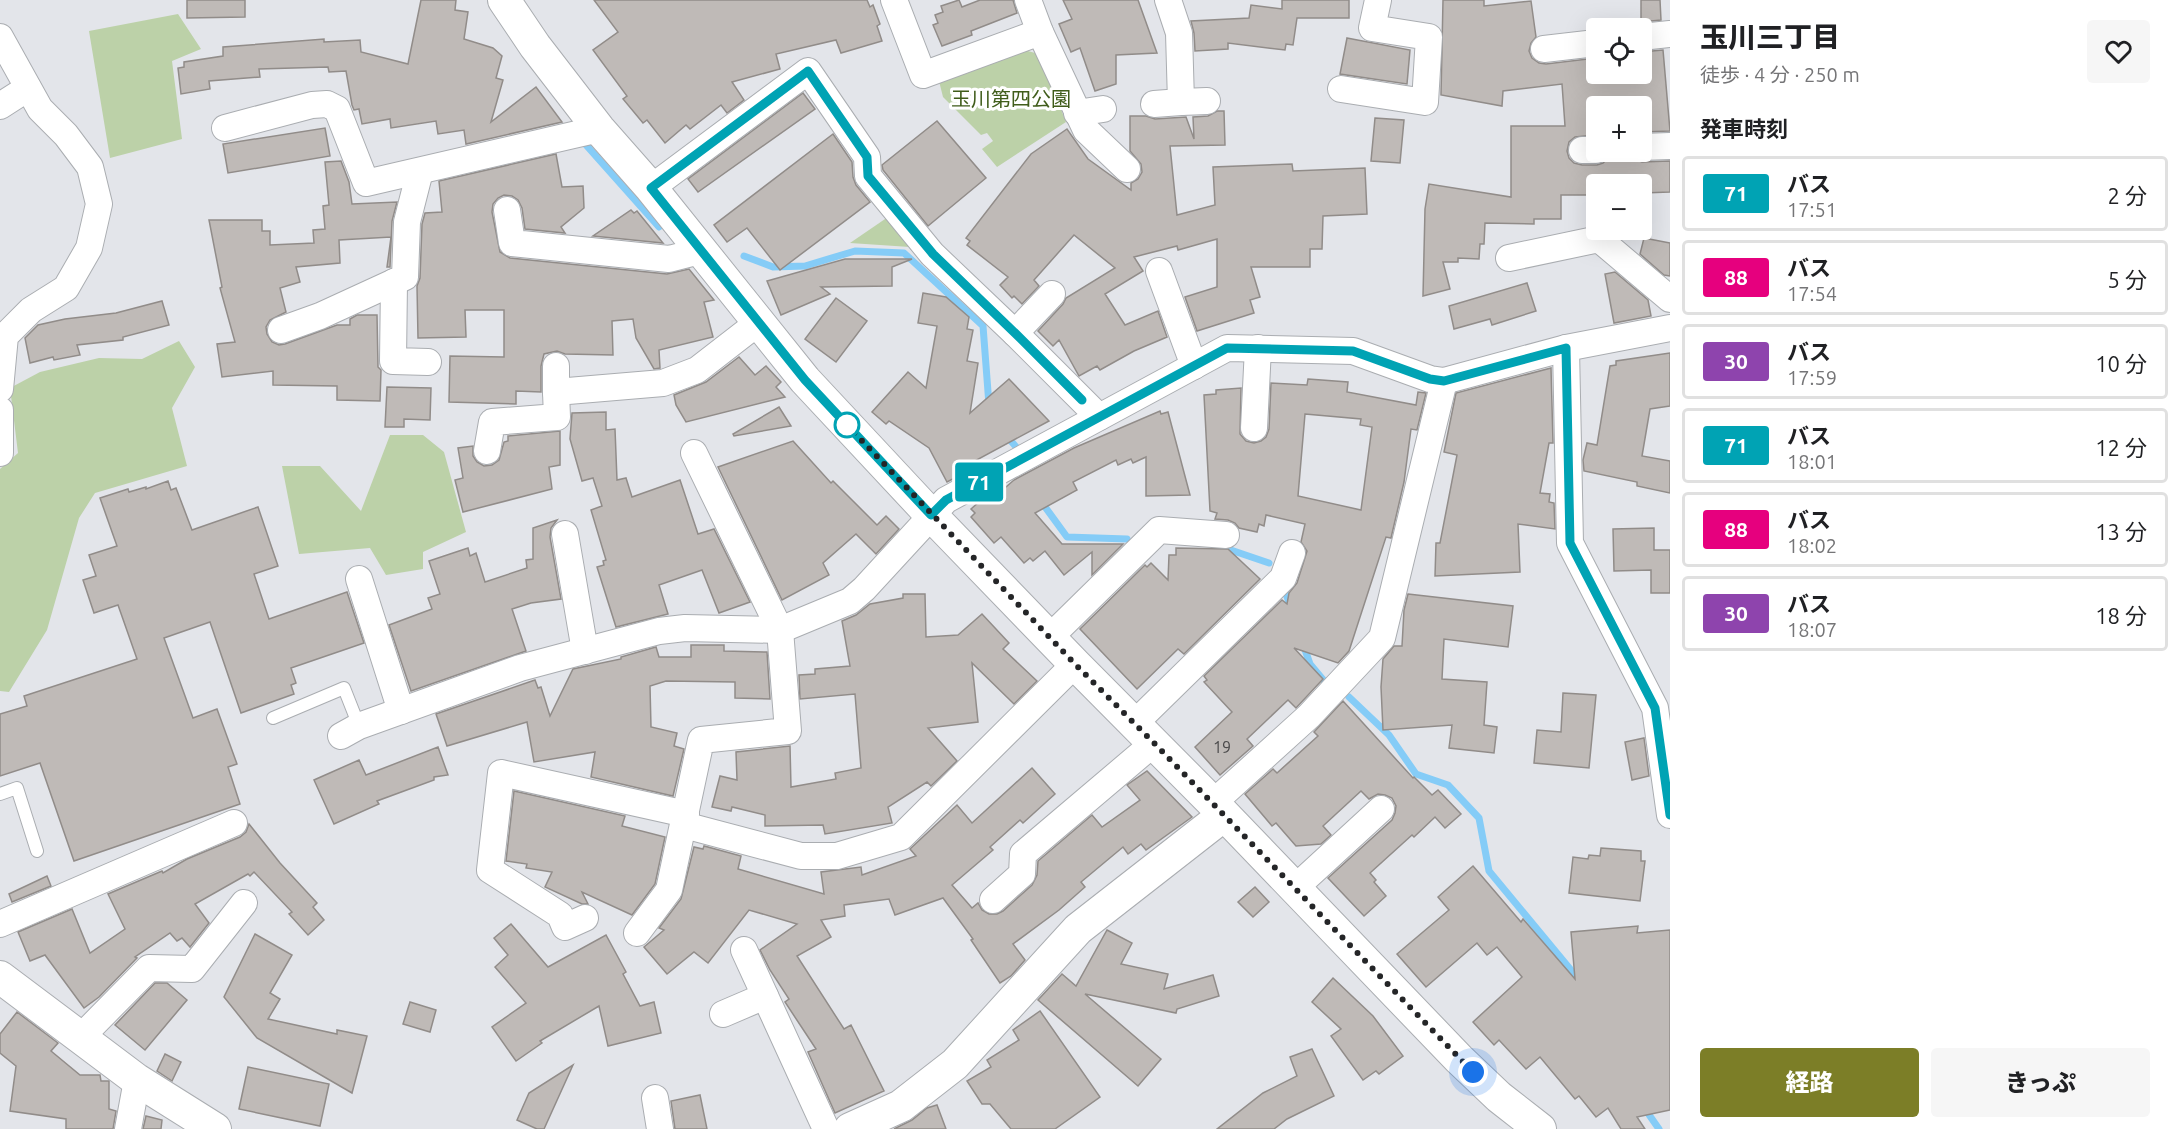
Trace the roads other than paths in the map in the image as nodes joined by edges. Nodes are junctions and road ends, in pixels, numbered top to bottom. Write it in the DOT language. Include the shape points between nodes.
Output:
graph roads {
  1 [pos="504,0"];
  2 [pos="894,0"];
  3 [pos="1028,0"];
  4 [pos="1168,0"];
  5 [pos="1378,0"];
  6 [pos="1040,32"];
  7 [pos="1670,34"];
  8 [pos="1652,36"];
  9 [pos="0,37"];
  10 [pos="1586,44"];
  11 [pos="1544,49"];
  12 [pos="28,88"];
  13 [pos="1341,89"];
  14 [pos="1207,101"];
  15 [pos="1181,102"];
  16 [pos="1154,104"];
  17 [pos="0,106"];
  18 [pos="1103,110"];
  19 [pos="1077,113"];
  20 [pos="225,128"];
  21 [pos="599,129"];
  22 [pos="1670,146"];
  23 [pos="1652,147"];
  24 [pos="1127,169"];
  25 [pos="420,171"];
  26 [pos="651,188"];
  27 [pos="507,210"];
  28 [pos="700,251"];
  29 [pos="1509,258"];
  30 [pos="1159,271"];
  31 [pos="394,282"];
  32 [pos="1052,294"];
  33 [pos="1670,299"];
  34 [pos="759,322"];
  35 [pos="1670,328"];
  36 [pos="281,330"];
  37 [pos="1015,333"];
  38 [pos="1258,348"];
  39 [pos="1566,348"];
  40 [pos="428,362"];
  41 [pos="556,366"];
  42 [pos="1194,366"];
  43 [pos="1444,381"];
  44 [pos="0,388"];
  45 [pos="556,392"];
  46 [pos="0,410"];
  47 [pos="1099,417"];
  48 [pos="1254,428"];
  49 [pos="487,451"];
  50 [pos="0,453"];
  51 [pos="694,453"];
  52 [pos="931,515"];
  53 [pos="565,534"];
  54 [pos="1226,535"];
  55 [pos="1292,553"];
  56 [pos="359,579"];
  57 [pos="780,630"];
  58 [pos="1049,638"];
  59 [pos="585,651"];
  60 [pos="1075,664"];
  61 [pos="401,711"];
  62 [pos="273,718"];
  63 [pos="350,731"];
  64 [pos="1144,733"];
  65 [pos="0,795"];
  66 [pos="1382,808"];
  67 [pos="1219,809"];
  68 [pos="1670,815"];
  69 [pos="685,820"];
  70 [pos="234,823"];
  71 [pos="37,851"];
  72 [pos="1294,888"];
  73 [pos="993,900"];
  74 [pos="244,903"];
  75 [pos="0,924"];
  76 [pos="568,926"];
  77 [pos="637,933"];
  78 [pos="744,950"];
  79 [pos="0,977"];
  80 [pos="765,996"];
  81 [pos="723,1014"];
  82 [pos="80,1038"];
  83 [pos="137,1080"];
  84 [pos="655,1098"];
  85 [pos="128,1129"];
  86 [pos="215,1129"];
  87 [pos="660,1129"];
  88 [pos="826,1129"];
  89 [pos="850,1129"];
  90 [pos="1540,1129"];
  1 -- 21 [label="street"];
  2 -- 6 [label="street" via="922,75"];
  3 -- 6 [label="street"];
  4 -- 15 [label="street" via="1179,33"];
  5 -- 13 [label="street" via="1372,28 1429,37 1425,102"];
  6 -- 19 [label="street"];
  7 -- 8 [label="street"];
  9 -- 12 [label="street"];
  10 -- 11 [label="street"];
  12 -- 17 [label="street"];
  12 -- 44 [label="street" via="40,109 90,167 99,204 89,248 66,288 32,310 5,336"];
  14 -- 15 [label="street"];
  15 -- 16 [label="street"];
  18 -- 19 [label="street"];
  19 -- 24 [label="street" via="1086,130"];
  20 -- 25 [label="street" via="327,104 337,110 366,183"];
  21 -- 25 [label="street"];
  21 -- 26 [label="street"];
  22 -- 23 [label="street"];
  25 -- 31 [label="street" via="406,222 405,277"];
  26 -- 28 [label="street"];
  26 -- 37 [label="street" via="808,71 867,157 868,176 933,254"];
  27 -- 28 [label="street" via="512,243 669,259"];
  28 -- 34 [label="street"];
  29 -- 33 [label="street" via="1599,239"];
  30 -- 42 [label="street"];
  31 -- 36 [label="street"];
  31 -- 40 [label="street" via="393,361"];
  32 -- 37 [label="street"];
  34 -- 45 [label="street" via="698,370 663,383"];
  34 -- 52 [label="street" via="805,380"];
  35 -- 39 [label="street"];
  37 -- 47 [label="street"];
  38 -- 42 [label="street" via="1227,348"];
  38 -- 43 [label="street" via="1353,351"];
  38 -- 48 [label="street"];
  39 -- 43 [label="street"];
  39 -- 68 [label="street" via="1570,543 1655,708"];
  41 -- 45 [label="street"];
  42 -- 47 [label="street"];
  43 -- 67 [label="street" via="1382,638"];
  45 -- 49 [label="street" via="557,417 492,422"];
  46 -- 50 [label="street"];
  47 -- 52 [label="street" via="946,500"];
  51 -- 57 [label="street"];
  52 -- 57 [label="street" via="850,601"];
  52 -- 58 [label="street"];
  53 -- 59 [label="street"];
  54 -- 58 [label="street" via="1159,530"];
  55 -- 64 [label="street" via="1283,578"];
  56 -- 61 [label="street"];
  57 -- 59 [label="street" via="685,628"];
  57 -- 69 [label="street" via="788,731 701,740"];
  58 -- 60 [label="street"];
  59 -- 61 [label="street" via="520,668"];
  60 -- 64 [label="street"];
  60 -- 69 [label="street" via="902,837 837,856 801,856"];
  61 -- 63 [label="street"];
  62 -- 63 [label="lane" via="344,688"];
  64 -- 67 [label="street"];
  64 -- 73 [label="street" via="1023,854 1022,874"];
  65 -- 71 [label="lane" via="17,788"];
  66 -- 72 [label="street"];
  67 -- 72 [label="street"];
  67 -- 89 [label="street" via="1078,929 955,1064 901,1106"];
  69 -- 76 [label="street" via="501,773 490,870 560,915"];
  69 -- 77 [label="street" via="669,891"];
  70 -- 75 [label="street"];
  72 -- 90 [label="street" via="1459,1059"];
  74 -- 82 [label="street" via="192,969 149,968"];
  78 -- 80 [label="street"];
  79 -- 82 [label="street"];
  80 -- 81 [label="street"];
  80 -- 88 [label="street"];
  82 -- 83 [label="street"];
  83 -- 85 [label="street"];
  83 -- 86 [label="street"];
  84 -- 87 [label="street"];
}
